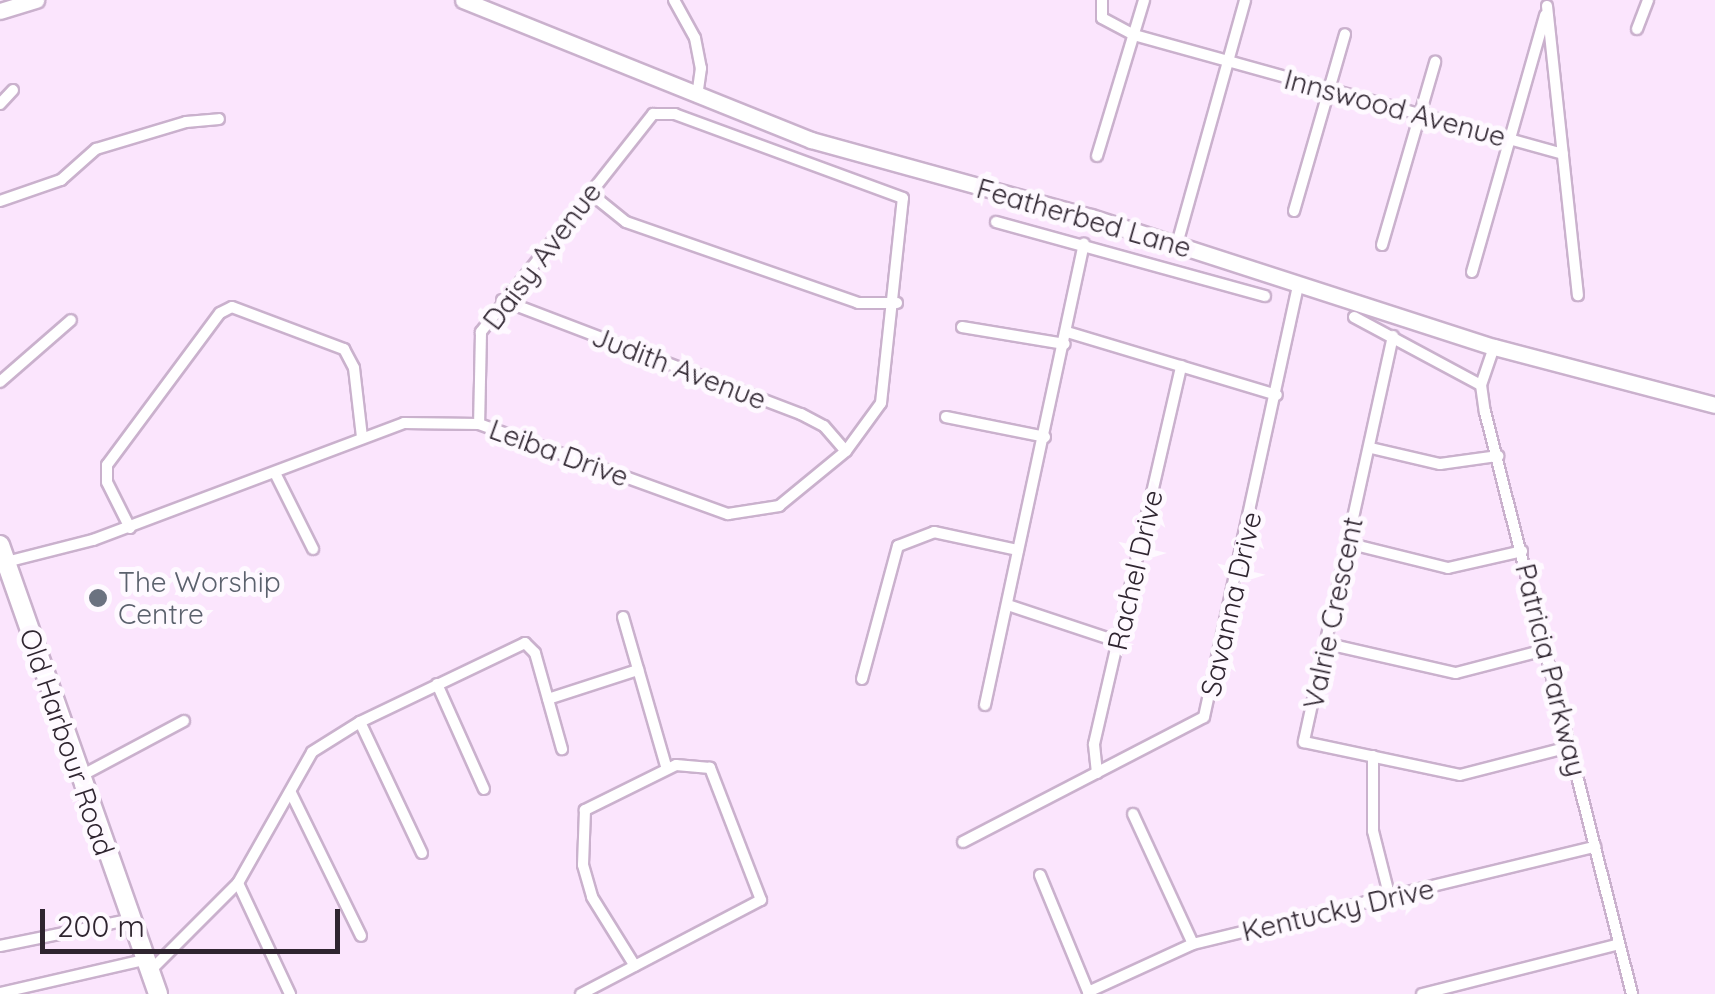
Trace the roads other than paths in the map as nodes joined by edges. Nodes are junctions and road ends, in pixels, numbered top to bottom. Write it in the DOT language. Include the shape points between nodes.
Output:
graph roads {
  1 [pos="36,0"];
  2 [pos="463,0"];
  3 [pos="674,0"];
  4 [pos="1102,0"];
  5 [pos="1144,0"];
  6 [pos="1245,0"];
  7 [pos="1648,0"];
  8 [pos="1548,3"];
  9 [pos="0,11"];
  10 [pos="1637,29"];
  11 [pos="1345,34"];
  12 [pos="1134,35"];
  13 [pos="1226,61"];
  14 [pos="1436,62"];
  15 [pos="13,90"];
  16 [pos="1328,92"];
  17 [pos="697,97"];
  18 [pos="0,104"];
  19 [pos="1421,113"];
  20 [pos="220,119"];
  21 [pos="781,128"];
  22 [pos="1510,139"];
  23 [pos="771,150"];
  24 [pos="1563,154"];
  25 [pos="1097,156"];
  26 [pos="590,193"];
  27 [pos="0,202"];
  28 [pos="1294,211"];
  29 [pos="996,222"];
  30 [pos="1084,244"];
  31 [pos="1177,244"];
  32 [pos="1382,245"];
  33 [pos="1472,272"];
  34 [pos="1298,282"];
  35 [pos="1578,295"];
  36 [pos="1265,296"];
  37 [pos="502,300"];
  38 [pos="896,303"];
  39 [pos="1354,317"];
  40 [pos="71,320"];
  41 [pos="962,327"];
  42 [pos="1393,336"];
  43 [pos="1066,338"];
  44 [pos="1494,346"];
  45 [pos="1181,366"];
  46 [pos="0,382"];
  47 [pos="1481,385"];
  48 [pos="1277,395"];
  49 [pos="1715,406"];
  50 [pos="946,417"];
  51 [pos="478,424"];
  52 [pos="362,437"];
  53 [pos="1046,437"];
  54 [pos="1371,448"];
  55 [pos="846,452"];
  56 [pos="1498,456"];
  57 [pos="275,474"];
  58 [pos="130,528"];
  59 [pos="1347,543"];
  60 [pos="313,549"];
  61 [pos="1018,550"];
  62 [pos="1522,552"];
  63 [pos="3,554"];
  64 [pos="1008,605"];
  65 [pos="623,617"];
  66 [pos="1119,642"];
  67 [pos="1328,644"];
  68 [pos="1545,650"];
  69 [pos="638,670"];
  70 [pos="862,679"];
  71 [pos="437,684"];
  72 [pos="548,699"];
  73 [pos="985,705"];
  74 [pos="184,720"];
  75 [pos="360,722"];
  76 [pos="1569,747"];
  77 [pos="562,748"];
  78 [pos="1373,756"];
  79 [pos="667,769"];
  80 [pos="1097,774"];
  81 [pos="78,778"];
  82 [pos="484,789"];
  83 [pos="291,792"];
  84 [pos="1133,814"];
  85 [pos="963,842"];
  86 [pos="1595,847"];
  87 [pos="422,853"];
  88 [pos="1040,875"];
  89 [pos="238,883"];
  90 [pos="1390,898"];
  91 [pos="128,920"];
  92 [pos="361,936"];
  93 [pos="1193,944"];
  94 [pos="1618,944"];
  95 [pos="0,946"];
  96 [pos="146,966"];
  97 [pos="635,966"];
  98 [pos="0,993"];
  99 [pos="1088,993"];
  100 [pos="158,994"];
  101 [pos="290,994"];
  102 [pos="581,994"];
  103 [pos="1422,994"];
  104 [pos="1632,994"];
  1 -- 9 [label="main road"];
  2 -- 17 [label="main road, Featherbed Lane"];
  3 -- 17 [label="street" via="695,38"];
  4 -- 12 [label="street" via="1102,18"];
  5 -- 12 [label="street"];
  6 -- 13 [label="street"];
  7 -- 10 [label="street"];
  8 -- 22 [label="street"];
  8 -- 24 [label="street"];
  11 -- 16 [label="street"];
  12 -- 13 [label="street, Innswood Avenue"];
  12 -- 25 [label="street"];
  13 -- 16 [label="street, Innswood Avenue"];
  13 -- 31 [label="street"];
  14 -- 19 [label="street"];
  15 -- 18 [label="street"];
  16 -- 19 [label="street, Innswood Avenue"];
  16 -- 28 [label="street"];
  17 -- 21 [label="main road, Featherbed Lane"];
  19 -- 22 [label="street, Innswood Avenue"];
  19 -- 32 [label="street"];
  20 -- 27 [label="street" via="186,122 96,150 61,180"];
  21 -- 23 [label="street"];
  21 -- 31 [label="main road, Featherbed Lane"];
  22 -- 24 [label="street, Innswood Avenue"];
  22 -- 33 [label="street"];
  23 -- 26 [label="street, Daisy Avenue" via="662,112 645,123"];
  23 -- 38 [label="street, Leiba Drive" via="903,198"];
  24 -- 35 [label="street"];
  26 -- 37 [label="street, Daisy Avenue"];
  26 -- 38 [label="street" via="626,222 858,303"];
  29 -- 30 [label="street"];
  30 -- 36 [label="street"];
  30 -- 43 [label="street"];
  31 -- 34 [label="main road, Featherbed Lane"];
  34 -- 44 [label="main road, Featherbed Lane"];
  34 -- 48 [label="street, Savanna Drive"];
  37 -- 51 [label="street, Daisy Avenue" via="481,332"];
  37 -- 55 [label="street, Judith Avenue" via="801,414 824,426"];
  38 -- 55 [label="street, Leiba Drive" via="882,403"];
  39 -- 42 [label="street"];
  40 -- 46 [label="street"];
  41 -- 43 [label="street"];
  42 -- 47 [label="street"];
  42 -- 54 [label="street, Valrie Crescent"];
  43 -- 45 [label="street"];
  43 -- 53 [label="street"];
  44 -- 47 [label="street"];
  44 -- 49 [label="main road, Featherbed Lane"];
  45 -- 48 [label="street"];
  45 -- 66 [label="street, Rachel Drive"];
  47 -- 56 [label="street, Patricia Parkway"];
  48 -- 80 [label="street, Savanna Drive" via="1204,717"];
  50 -- 53 [label="street"];
  51 -- 52 [label="street, Leiba Drive" via="404,422"];
  51 -- 55 [label="street, Leiba Drive" via="728,514 779,506"];
  52 -- 57 [label="street, Leiba Drive"];
  52 -- 58 [label="street" via="354,368 344,349 232,307 220,313 107,466 107,482"];
  53 -- 61 [label="street"];
  54 -- 56 [label="street" via="1440,464"];
  54 -- 59 [label="street, Valrie Crescent"];
  56 -- 62 [label="street, Patricia Parkway"];
  57 -- 58 [label="street, Leiba Drive"];
  57 -- 60 [label="street"];
  58 -- 63 [label="street, Leiba Drive"];
  59 -- 62 [label="street" via="1448,568"];
  59 -- 67 [label="street, Valrie Crescent"];
  61 -- 64 [label="street"];
  61 -- 70 [label="street" via="934,532 898,546"];
  62 -- 68 [label="street, Patricia Parkway"];
  63 -- 81 [label="main road, Old Harbour Road"];
  64 -- 66 [label="street"];
  64 -- 73 [label="street"];
  65 -- 69 [label="street"];
  66 -- 80 [label="street, Rachel Drive" via="1094,744"];
  67 -- 68 [label="street" via="1456,673"];
  67 -- 78 [label="street, Valrie Crescent" via="1304,742"];
  68 -- 76 [label="street, Patricia Parkway"];
  69 -- 72 [label="street"];
  69 -- 79 [label="street"];
  71 -- 72 [label="street" via="525,644 535,653"];
  71 -- 75 [label="street"];
  71 -- 82 [label="street"];
  72 -- 77 [label="street"];
  74 -- 81 [label="street"];
  75 -- 83 [label="street" via="322,742"];
  75 -- 87 [label="street"];
  76 -- 78 [label="street, Valrie Crescent" via="1460,775"];
  76 -- 86 [label="street, Patricia Parkway"];
  78 -- 90 [label="street" via="1373,831"];
  79 -- 97 [label="street" via="586,810 583,866 592,896"];
  79 -- 97 [label="street" via="710,768 761,900"];
  80 -- 85 [label="street, Savanna Drive"];
  81 -- 91 [label="main road, Old Harbour Road"];
  83 -- 89 [label="street"];
  83 -- 92 [label="street"];
  84 -- 93 [label="street"];
  86 -- 90 [label="street, Kentucky Drive"];
  86 -- 94 [label="street, Patricia Parkway"];
  88 -- 99 [label="street"];
  89 -- 96 [label="street"];
  89 -- 101 [label="street"];
  90 -- 93 [label="street, Kentucky Drive"];
  91 -- 95 [label="street"];
  91 -- 96 [label="main road, Old Harbour Road"];
  93 -- 99 [label="street, Kentucky Drive"];
  94 -- 103 [label="street"];
  94 -- 104 [label="street, Patricia Parkway"];
  96 -- 98 [label="street"];
  96 -- 100 [label="main road, Old Harbour Road"];
  97 -- 102 [label="street"];
}
